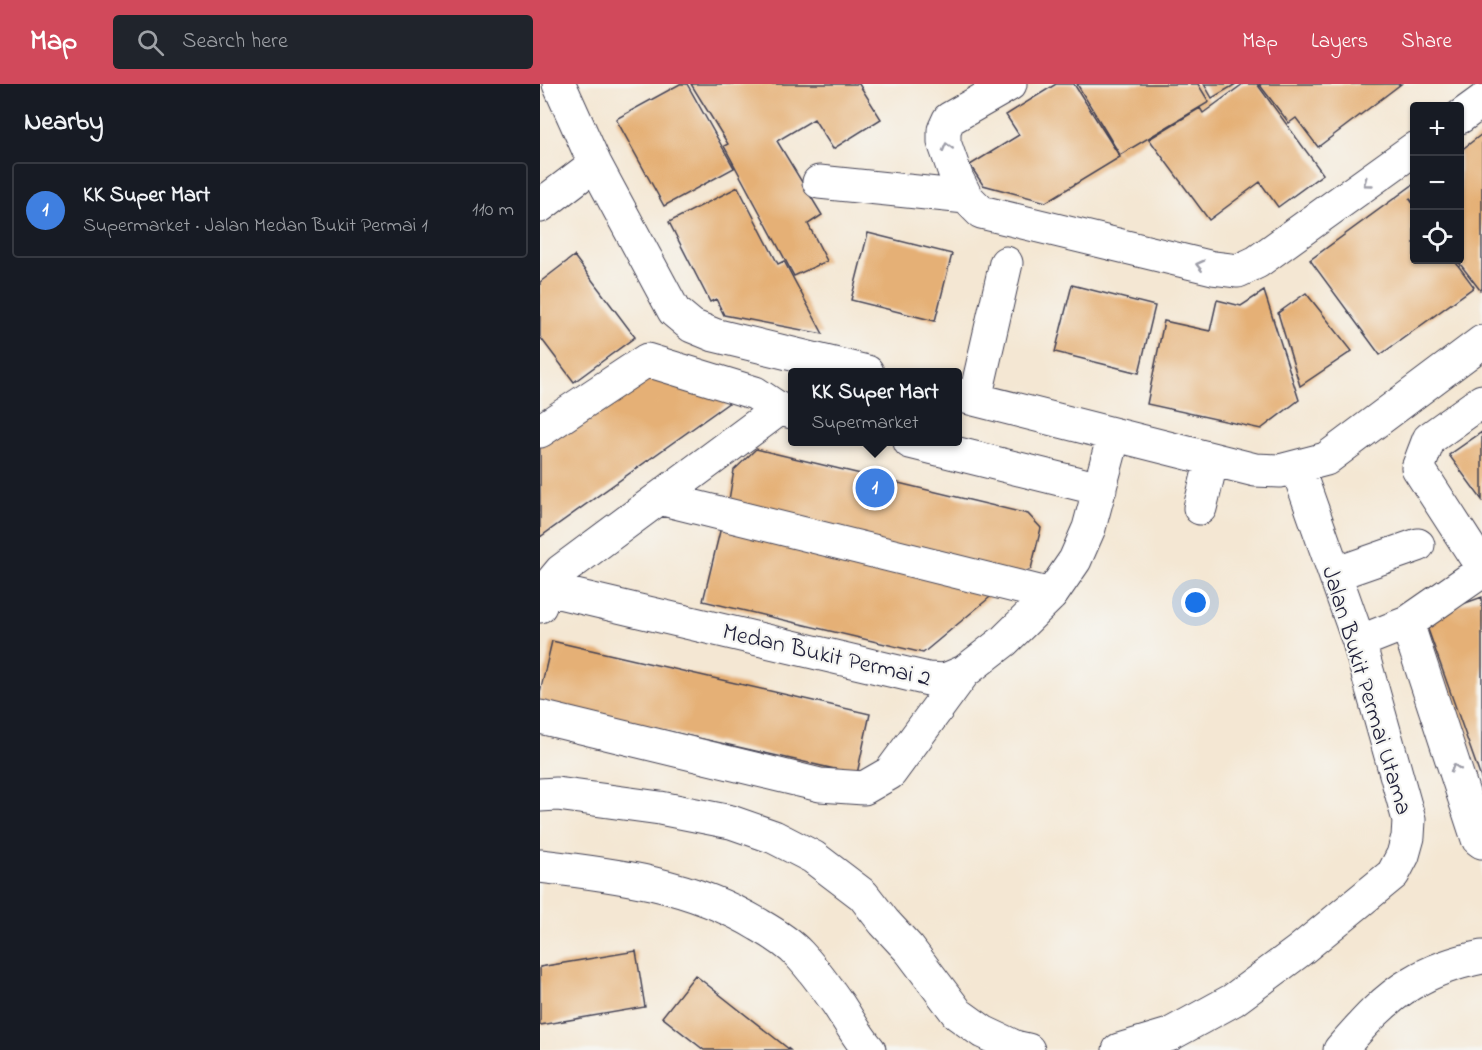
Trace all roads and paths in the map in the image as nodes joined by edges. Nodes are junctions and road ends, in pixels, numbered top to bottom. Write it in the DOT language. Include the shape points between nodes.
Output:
graph roads {
  1 [pos="559,84"];
  2 [pos="1010,84"];
  3 [pos="1482,101"];
  4 [pos="1464,114"];
  5 [pos="1410,152"];
  6 [pos="596,164"];
  7 [pos="819,182"];
  8 [pos="974,205"];
  9 [pos="540,206"];
  10 [pos="1067,234"];
  11 [pos="1006,263"];
  12 [pos="1482,322"];
  13 [pos="1482,342"];
  14 [pos="850,368"];
  15 [pos="966,397"];
  16 [pos="1482,401"];
  17 [pos="786,411"];
  18 [pos="540,431"];
  19 [pos="1114,435"];
  20 [pos="930,446"];
  21 [pos="1212,459"];
  22 [pos="1298,467"];
  23 [pos="1100,489"];
  24 [pos="658,498"];
  25 [pos="1200,508"];
  26 [pos="1418,545"];
  27 [pos="1482,569"];
  28 [pos="1335,574"];
  29 [pos="1051,594"];
  30 [pos="543,598"];
  31 [pos="1407,623"];
  32 [pos="1359,642"];
  33 [pos="964,672"];
  34 [pos="540,717"];
  35 [pos="546,792"];
  36 [pos="1482,842"];
  37 [pos="540,866"];
  38 [pos="1482,957"];
  39 [pos="869,1050"];
  40 [pos="1028,1050"];
  41 [pos="1119,1050"];
  42 [pos="1340,1050"];
  1 -- 6 [label="street"];
  8 -- 2 [label="street, one-way" via="957,179 944,142 944,130 949,119"];
  3 -- 4 [label="street"];
  5 -- 10 [label="street, one-way" via="1257,262 1238,271"];
  6 -- 9 [label="street"];
  6 -- 14 [label="street" via="674,311 692,327"];
  7 -- 8 [label="street"];
  8 -- 10 [label="street"];
  8 -- 11 [label="street"];
  10 -- 11 [label="street" via="1044,240"];
  11 -- 15 [label="street"];
  12 -- 22 [label="street" via="1316,446"];
  13 -- 22 [label="street" via="1326,459"];
  15 -- 19 [label="street"];
  16 -- 27 [label="street" via="1429,439 1418,468"];
  17 -- 18 [label="street" via="754,393 648,360"];
  17 -- 24 [label="street"];
  19 -- 21 [label="street"];
  19 -- 23 [label="street, Medan Bukit Permai 2"];
  20 -- 23 [label="street"];
  21 -- 22 [label="street" via="1255,470"];
  21 -- 25 [label="street"];
  22 -- 28 [label="street, Jalan Bukit Permai Utama"];
  23 -- 29 [label="street, Medan Bukit Permai 2" via="1075,560"];
  24 -- 29 [label="street"];
  24 -- 30 [label="street" via="561,571"];
  26 -- 28 [label="street"];
  27 -- 31 [label="street"];
  28 -- 32 [label="street, Jalan Bukit Permai Utama"];
  29 -- 33 [label="street, Medan Bukit Permai 2"];
  30 -- 33 [label="street, Medan Bukit Permai 2" via="928,679 945,680"];
  31 -- 32 [label="street"];
  36 -- 31 [label="street, one-way"];
  32 -- 41 [label="street, Jalan Bukit Permai Utama" via="1409,820 1403,855 1393,874 1233,1000 1169,1035"];
  33 -- 34 [label="street" via="890,773 864,788 820,786"];
  35 -- 40 [label="street" via="731,822 813,856 864,895 958,1014 983,1032"];
  37 -- 39 [label="street" via="614,875 686,892 733,910 797,951"];
  38 -- 42 [label="street" via="1462,961 1411,983 1378,1010"];
}
